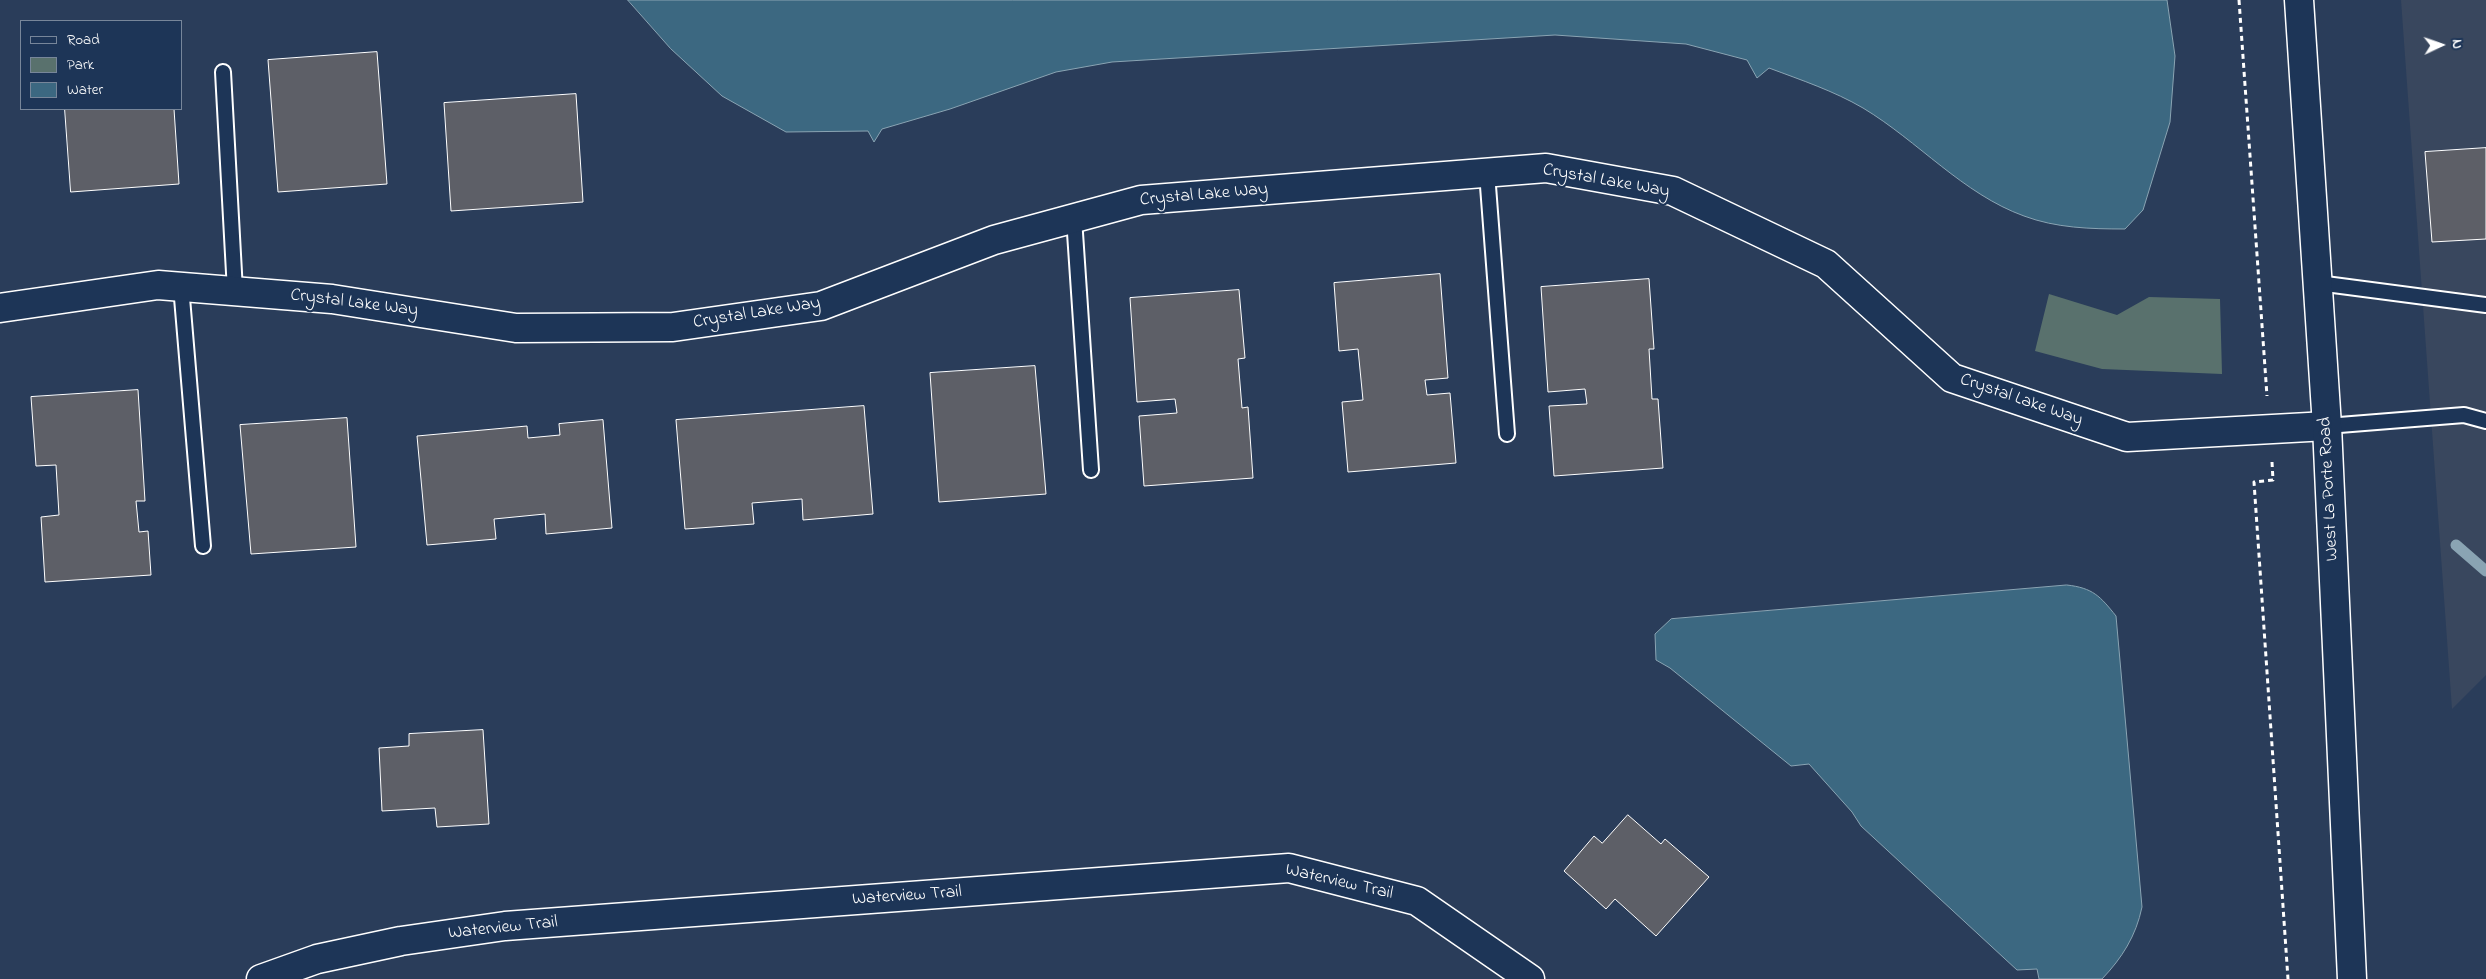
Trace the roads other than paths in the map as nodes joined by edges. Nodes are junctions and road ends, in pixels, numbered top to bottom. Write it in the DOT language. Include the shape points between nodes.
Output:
graph roads {
  1 [pos="2300,0"];
  2 [pos="223,72"];
  3 [pos="1487,173"];
  4 [pos="1074,218"];
  5 [pos="2318,283"];
  6 [pos="181,286"];
  7 [pos="235,291"];
  8 [pos="2486,305"];
  9 [pos="0,308"];
  10 [pos="2486,420"];
  11 [pos="2327,426"];
  12 [pos="1507,434"];
  13 [pos="1091,470"];
  14 [pos="203,546"];
  15 [pos="261,979"];
  16 [pos="1530,979"];
  17 [pos="2352,979"];
  1 -- 5 [label="street, West La Porte Road"];
  2 -- 7 [label="lane"];
  3 -- 4 [label="street, Crystal Lake Way" via="1141,200"];
  3 -- 11 [label="street, Crystal Lake Way" via="1546,168 1673,191 1826,264 1952,378 2127,437"];
  3 -- 12 [label="lane"];
  4 -- 7 [label="street, Crystal Lake Way" via="994,240 821,306 673,327 516,328 332,299"];
  4 -- 13 [label="lane"];
  5 -- 8 [label="lane"];
  5 -- 11 [label="street, West La Porte Road"];
  6 -- 7 [label="street, Crystal Lake Way"];
  6 -- 9 [label="street, Crystal Lake Way" via="158,285"];
  6 -- 14 [label="lane"];
  10 -- 11 [label="lane" via="2464,415"];
  11 -- 17 [label="street, West La Porte Road"];
  15 -- 16 [label="street, Waterview Trail" via="317,959 401,941 505,926 1289,868 1418,901"];
}
